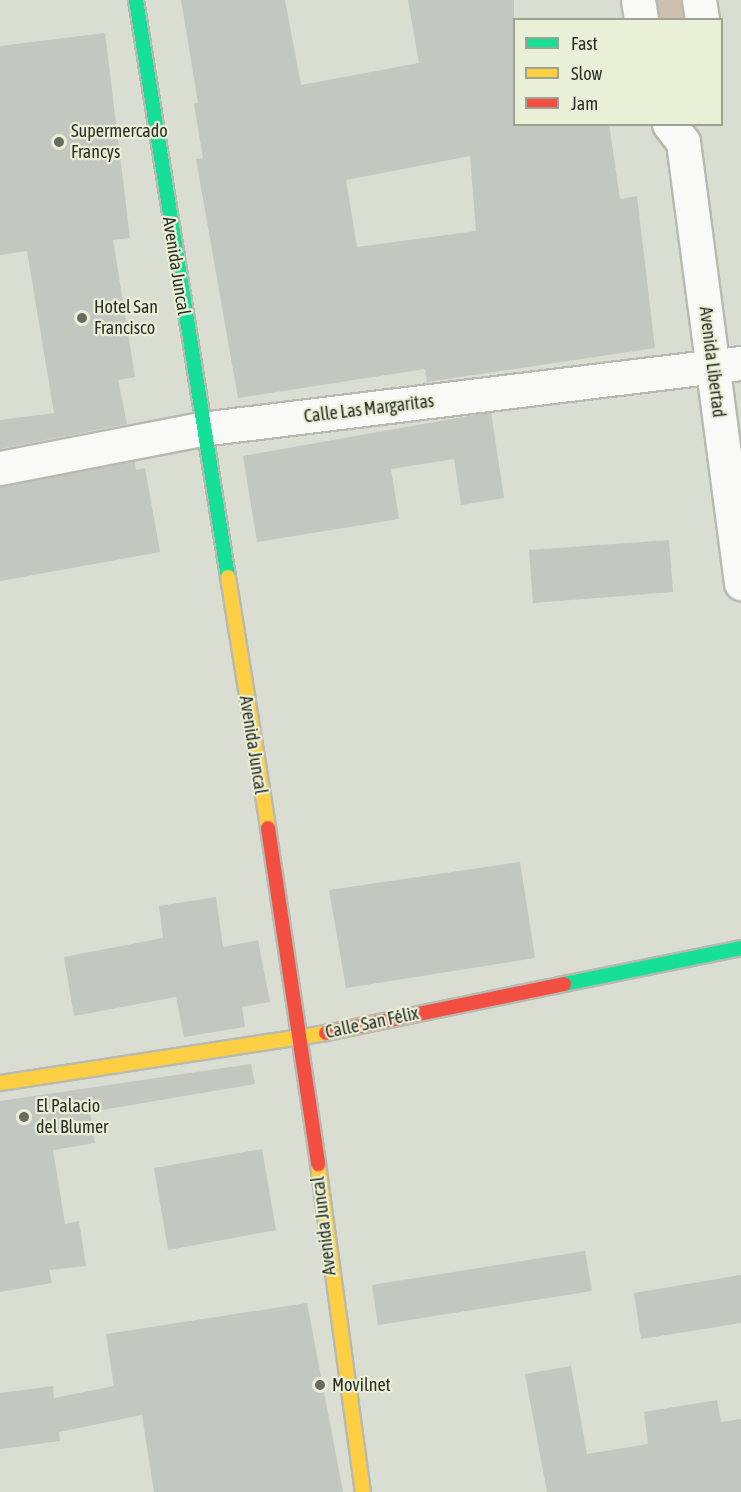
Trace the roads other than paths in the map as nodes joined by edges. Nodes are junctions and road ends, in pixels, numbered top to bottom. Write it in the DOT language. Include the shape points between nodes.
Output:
graph roads {
  1 [pos="135,0"];
  2 [pos="638,0"];
  3 [pos="699,0"];
  4 [pos="641,18"];
  5 [pos="702,18"];
  6 [pos="682,130"];
  7 [pos="727,365"];
  8 [pos="201,429"];
  9 [pos="0,468"];
  10 [pos="741,583"];
  11 [pos="741,948"];
  12 [pos="301,1038"];
  13 [pos="0,1083"];
  14 [pos="363,1492"];
  1 -- 8 [label="street, Avenida Juncal"];
  2 -- 4 [label="street"];
  3 -- 5 [label="street"];
  6 -- 7 [label="street, Avenida Libertad"];
  7 -- 8 [label="street, Calle Las Margaritas"];
  7 -- 10 [label="street, Avenida Libertad"];
  8 -- 9 [label="street, Calle Las Margaritas"];
  8 -- 12 [label="street, Avenida Juncal"];
  11 -- 12 [label="street, Calle San Félix"];
  12 -- 13 [label="street, Calle San Félix"];
  12 -- 14 [label="street, Avenida Juncal"];
}
